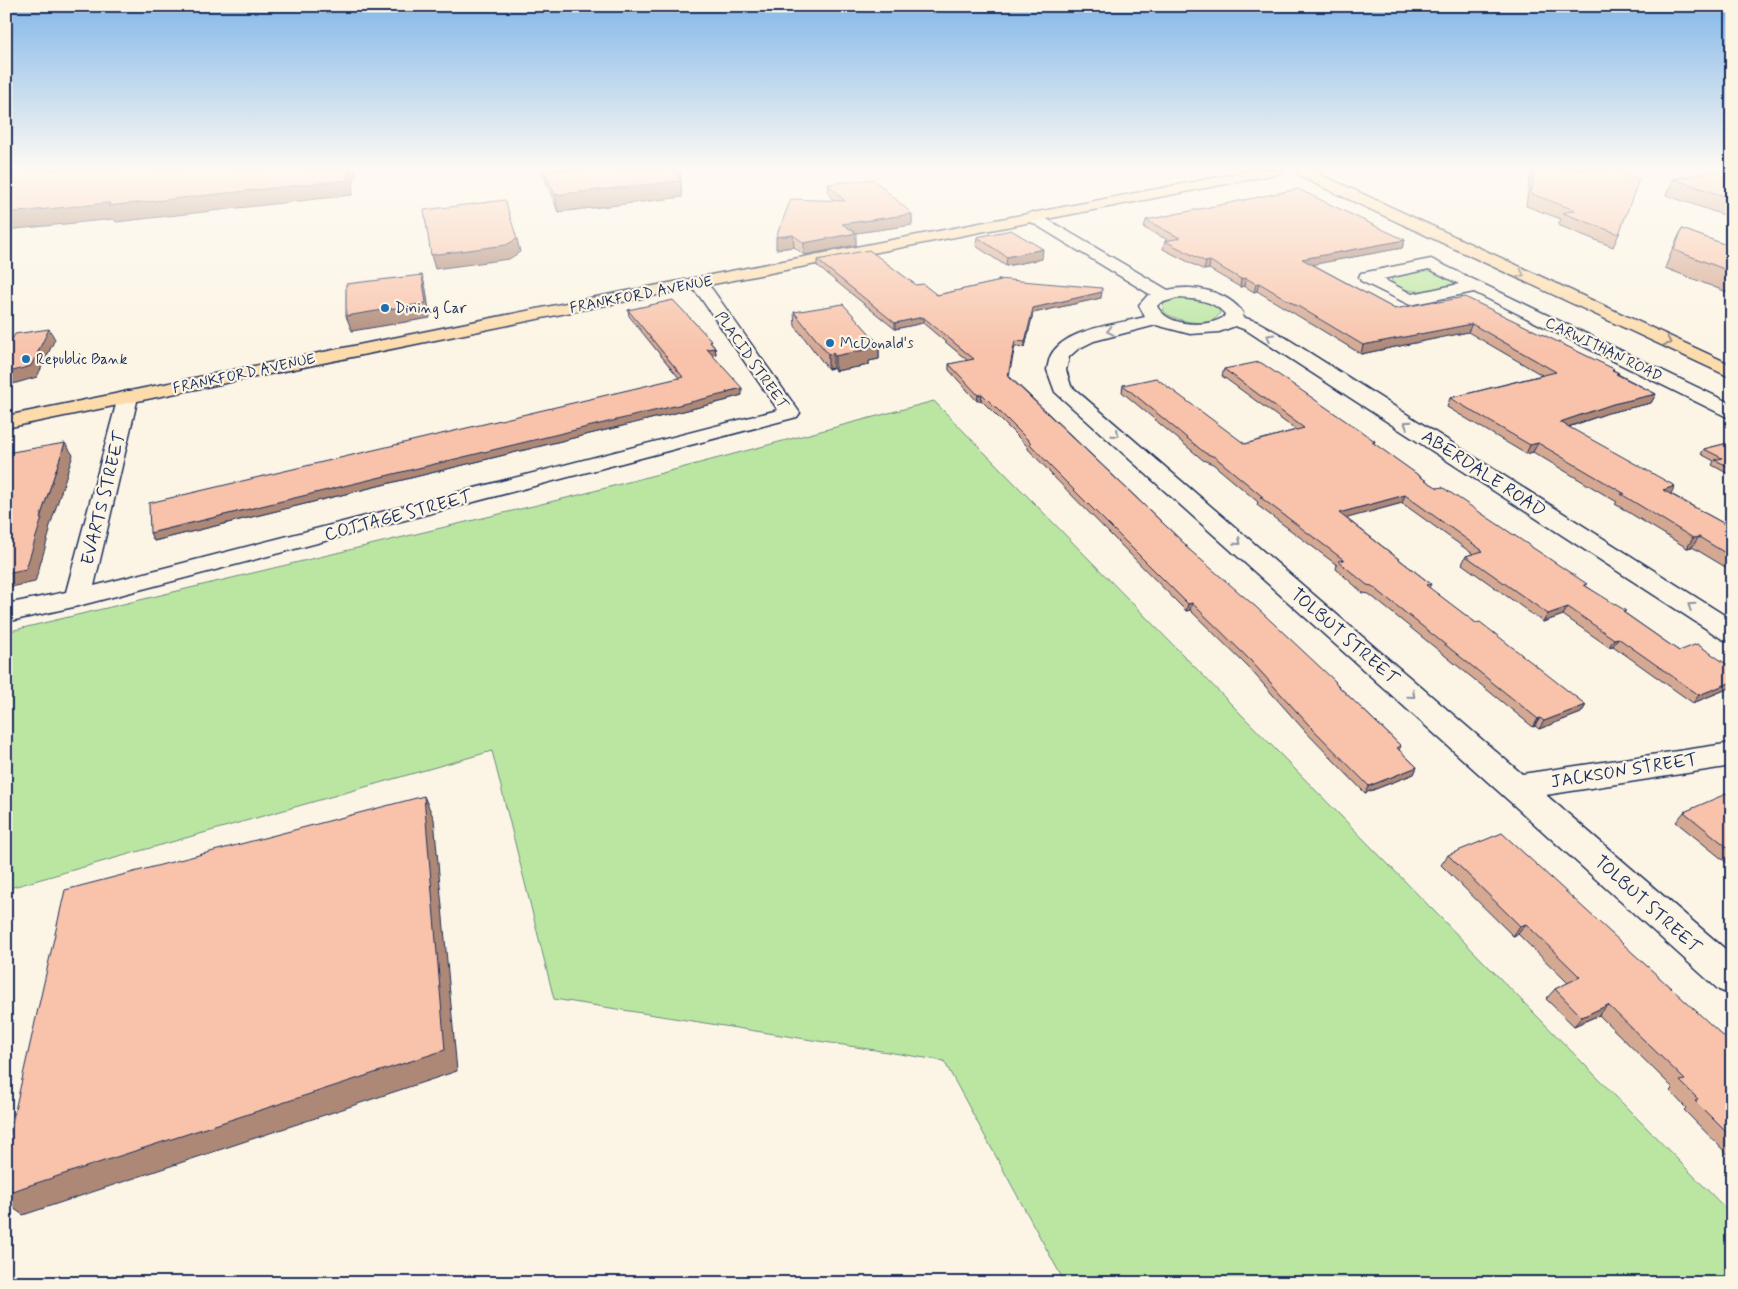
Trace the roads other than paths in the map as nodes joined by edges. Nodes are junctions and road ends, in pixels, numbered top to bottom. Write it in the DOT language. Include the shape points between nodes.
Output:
graph roads {
  1 [pos="966,230"];
  2 [pos="1052,230"];
  3 [pos="1427,230"];
  4 [pos="1458,230"];
  5 [pos="696,283"];
  6 [pos="1476,286"];
  7 [pos="1161,307"];
  8 [pos="1233,320"];
  9 [pos="1732,357"];
  10 [pos="1732,372"];
  11 [pos="128,397"];
  12 [pos="1732,412"];
  13 [pos="790,413"];
  14 [pos="6,422"];
  15 [pos="78,598"];
  16 [pos="6,612"];
  17 [pos="1732,633"];
  18 [pos="1732,754"];
  19 [pos="1516,787"];
  20 [pos="1732,978"];
  1 -- 5 [label="main road, FRANKFORD AVENUE"];
  2 -- 7 [label="street"];
  3 -- 10 [label="main road, one-way"];
  4 -- 9 [label="main road"];
  5 -- 11 [label="main road, FRANKFORD AVENUE"];
  5 -- 13 [label="street, PLACID STREET"];
  6 -- 6 [label="street, CARWITHAN ROAD" via="1410,300 1367,277 1431,264"];
  6 -- 12 [label="street, CARWITHAN ROAD"];
  7 -- 8 [label="street" via="1176,327 1200,330 1221,327"];
  7 -- 8 [label="street, TOLBUT STREET" via="1192,294 1230,307 1234,313"];
  7 -- 19 [label="street, TOLBUT STREET, one-way" via="1068,346 1058,359 1055,370 1062,388"];
  17 -- 8 [label="street, ABERDALE ROAD, one-way" via="1276,340 1252,326"];
  11 -- 14 [label="main road, FRANKFORD AVENUE"];
  11 -- 15 [label="street, EVARTS STREET"];
  13 -- 15 [label="street, COTTAGE STREET"];
  15 -- 16 [label="street, COTTAGE STREET"];
  18 -- 19 [label="street, JACKSON STREET"];
  19 -- 20 [label="street, TOLBUT STREET"];
}
